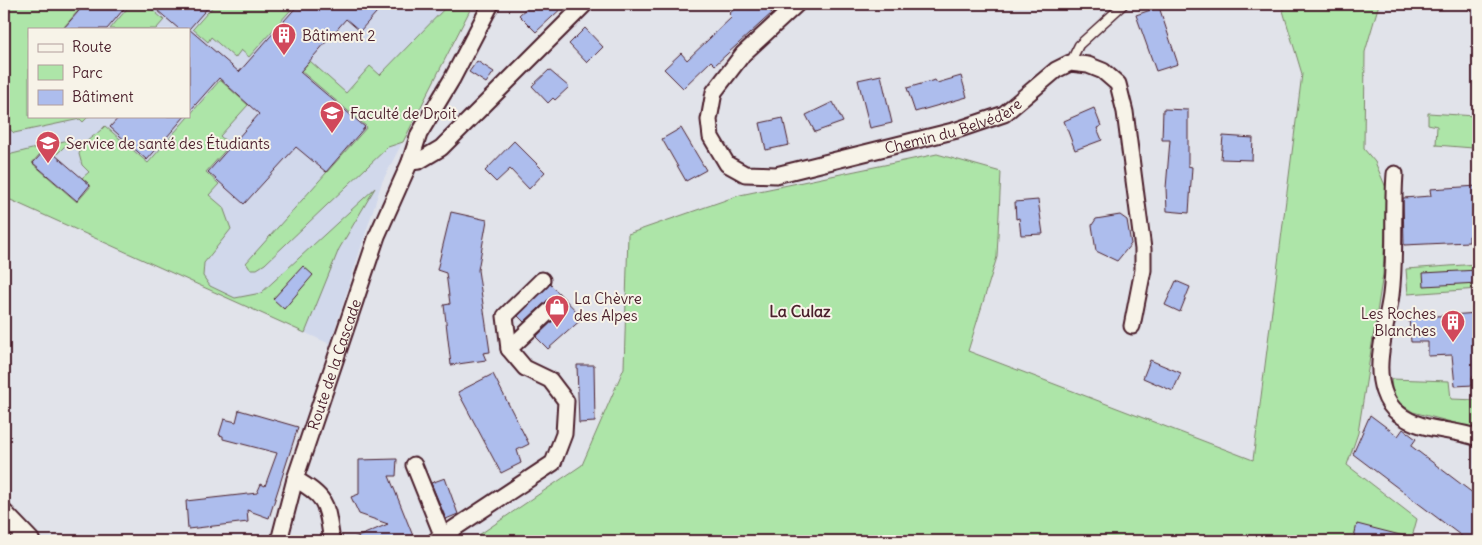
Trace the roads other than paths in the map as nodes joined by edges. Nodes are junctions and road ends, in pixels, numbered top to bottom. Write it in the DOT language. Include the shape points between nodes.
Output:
graph roads {
  1 [pos="490,4"];
  2 [pos="585,4"];
  3 [pos="796,4"];
  4 [pos="1124,4"];
  5 [pos="1070,63"];
  6 [pos="410,162"];
  7 [pos="1394,174"];
  8 [pos="542,280"];
  9 [pos="556,305"];
  10 [pos="1132,326"];
  11 [pos="509,349"];
  12 [pos="1478,438"];
  13 [pos="414,465"];
  14 [pos="295,479"];
  15 [pos="7,525"];
  16 [pos="439,539"];
  17 [pos="29,541"];
  18 [pos="279,541"];
  19 [pos="332,541"];
  1 -- 6 [label="street, Route de la Cascade" via="452,79 419,134"];
  2 -- 6 [label="street" via="441,148 419,161"];
  3 -- 5 [label="street, Chemin du Belvédère" via="743,54 714,92 709,120 711,137 727,164 745,174 776,175 980,123 1004,114 1056,70"];
  4 -- 5 [label="lane" via="1079,45"];
  5 -- 10 [label="street" via="1095,68 1118,84 1125,112 1143,270"];
  6 -- 14 [label="street, Route de la Cascade" via="376,236"];
  7 -- 12 [label="street" via="1392,211 1395,240 1380,363 1388,404 1408,420"];
  8 -- 11 [label="street" via="505,316"];
  9 -- 11 [label="street"];
  11 -- 16 [label="street" via="525,368 550,380 566,401 564,434 553,463"];
  13 -- 16 [label="street"];
  14 -- 18 [label="street, Route de la Cascade"];
  14 -- 19 [label="street" via="316,490 324,502"];
  15 -- 17 [label="street"];
}
